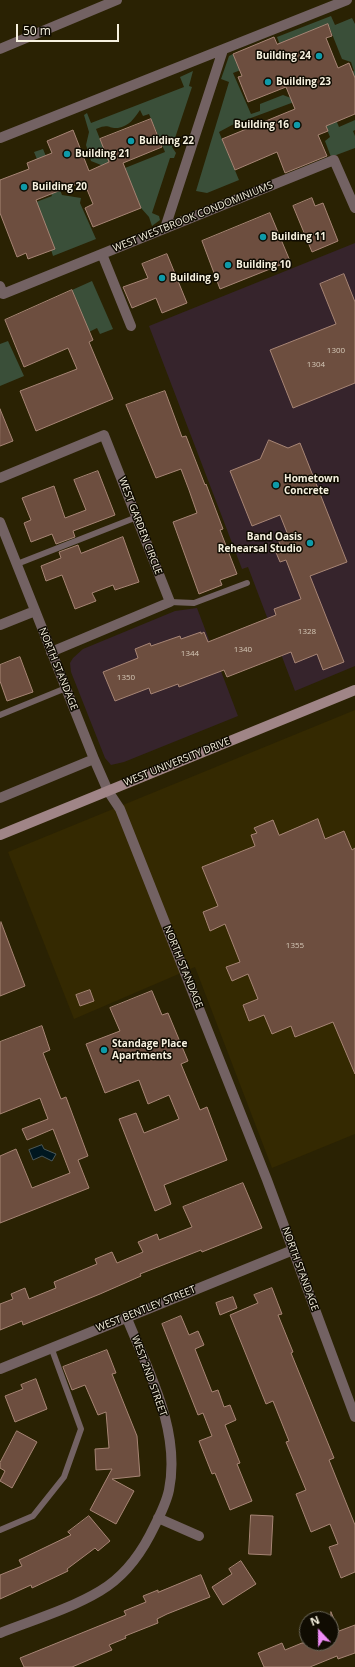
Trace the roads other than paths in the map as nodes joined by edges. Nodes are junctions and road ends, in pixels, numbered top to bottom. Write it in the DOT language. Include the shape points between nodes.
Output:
graph roads {
  1 [pos="117,0"];
  2 [pos="347,0"];
  3 [pos="0,49"];
  4 [pos="223,50"];
  5 [pos="0,138"];
  6 [pos="355,208"];
  7 [pos="165,228"];
  8 [pos="102,254"];
  9 [pos="2,290"];
  10 [pos="131,326"];
  11 [pos="0,478"];
  12 [pos="137,517"];
  13 [pos="0,522"];
  14 [pos="2,533"];
  15 [pos="17,564"];
  16 [pos="247,583"];
  17 [pos="170,602"];
  18 [pos="35,611"];
  19 [pos="0,625"];
  20 [pos="51,652"];
  21 [pos="66,688"];
  22 [pos="355,690"];
  23 [pos="0,714"];
  24 [pos="94,759"];
  25 [pos="108,791"];
  26 [pos="0,798"];
  27 [pos="0,834"];
  28 [pos="293,1250"];
  29 [pos="126,1316"];
  30 [pos="51,1347"];
  31 [pos="0,1369"];
  32 [pos="355,1417"];
  33 [pos="158,1518"];
  34 [pos="0,1530"];
  35 [pos="199,1536"];
  36 [pos="0,1633"];
  1 -- 3 [label="street"];
  2 -- 4 [label="street"];
  4 -- 5 [label="street"];
  4 -- 7 [label="street"];
  6 -- 7 [label="street, WEST WESTBROOK CONDOMINIUMS" via="334,160"];
  7 -- 8 [label="street, WEST WESTBROOK CONDOMINIUMS"];
  8 -- 9 [label="street, WEST WESTBROOK CONDOMINIUMS"];
  8 -- 10 [label="street"];
  11 -- 12 [label="street, WEST GARDEN CIRCLE" via="104,435"];
  12 -- 15 [label="lane"];
  12 -- 17 [label="street, WEST GARDEN CIRCLE"];
  13 -- 14 [label="street, NORTH STANDAGE"];
  14 -- 15 [label="street, NORTH STANDAGE"];
  15 -- 18 [label="street, NORTH STANDAGE"];
  16 -- 17 [label="lane" via="194,603"];
  17 -- 20 [label="street"];
  18 -- 19 [label="street"];
  18 -- 20 [label="street, NORTH STANDAGE"];
  20 -- 21 [label="street, NORTH STANDAGE"];
  21 -- 23 [label="lane"];
  21 -- 24 [label="street, NORTH STANDAGE"];
  22 -- 25 [label="main road, WEST UNIVERSITY DRIVE"];
  24 -- 25 [label="street, NORTH STANDAGE"];
  24 -- 26 [label="street"];
  25 -- 27 [label="main road, WEST UNIVERSITY DRIVE"];
  25 -- 28 [label="street, NORTH STANDAGE" via="123,816"];
  28 -- 29 [label="street, WEST BENTLEY STREET"];
  28 -- 32 [label="street, NORTH STANDAGE"];
  29 -- 30 [label="street, WEST BENTLEY STREET"];
  29 -- 33 [label="street, WEST 2ND STREET" via="157,1392 168,1428 172,1460 169,1491"];
  30 -- 31 [label="street, WEST BENTLEY STREET"];
  30 -- 34 [label="lane" via="80,1429 64,1477 33,1516"];
  33 -- 35 [label="street"];
  33 -- 36 [label="street, WEST 2ND STREET" via="144,1547 129,1567 101,1590"];
}
